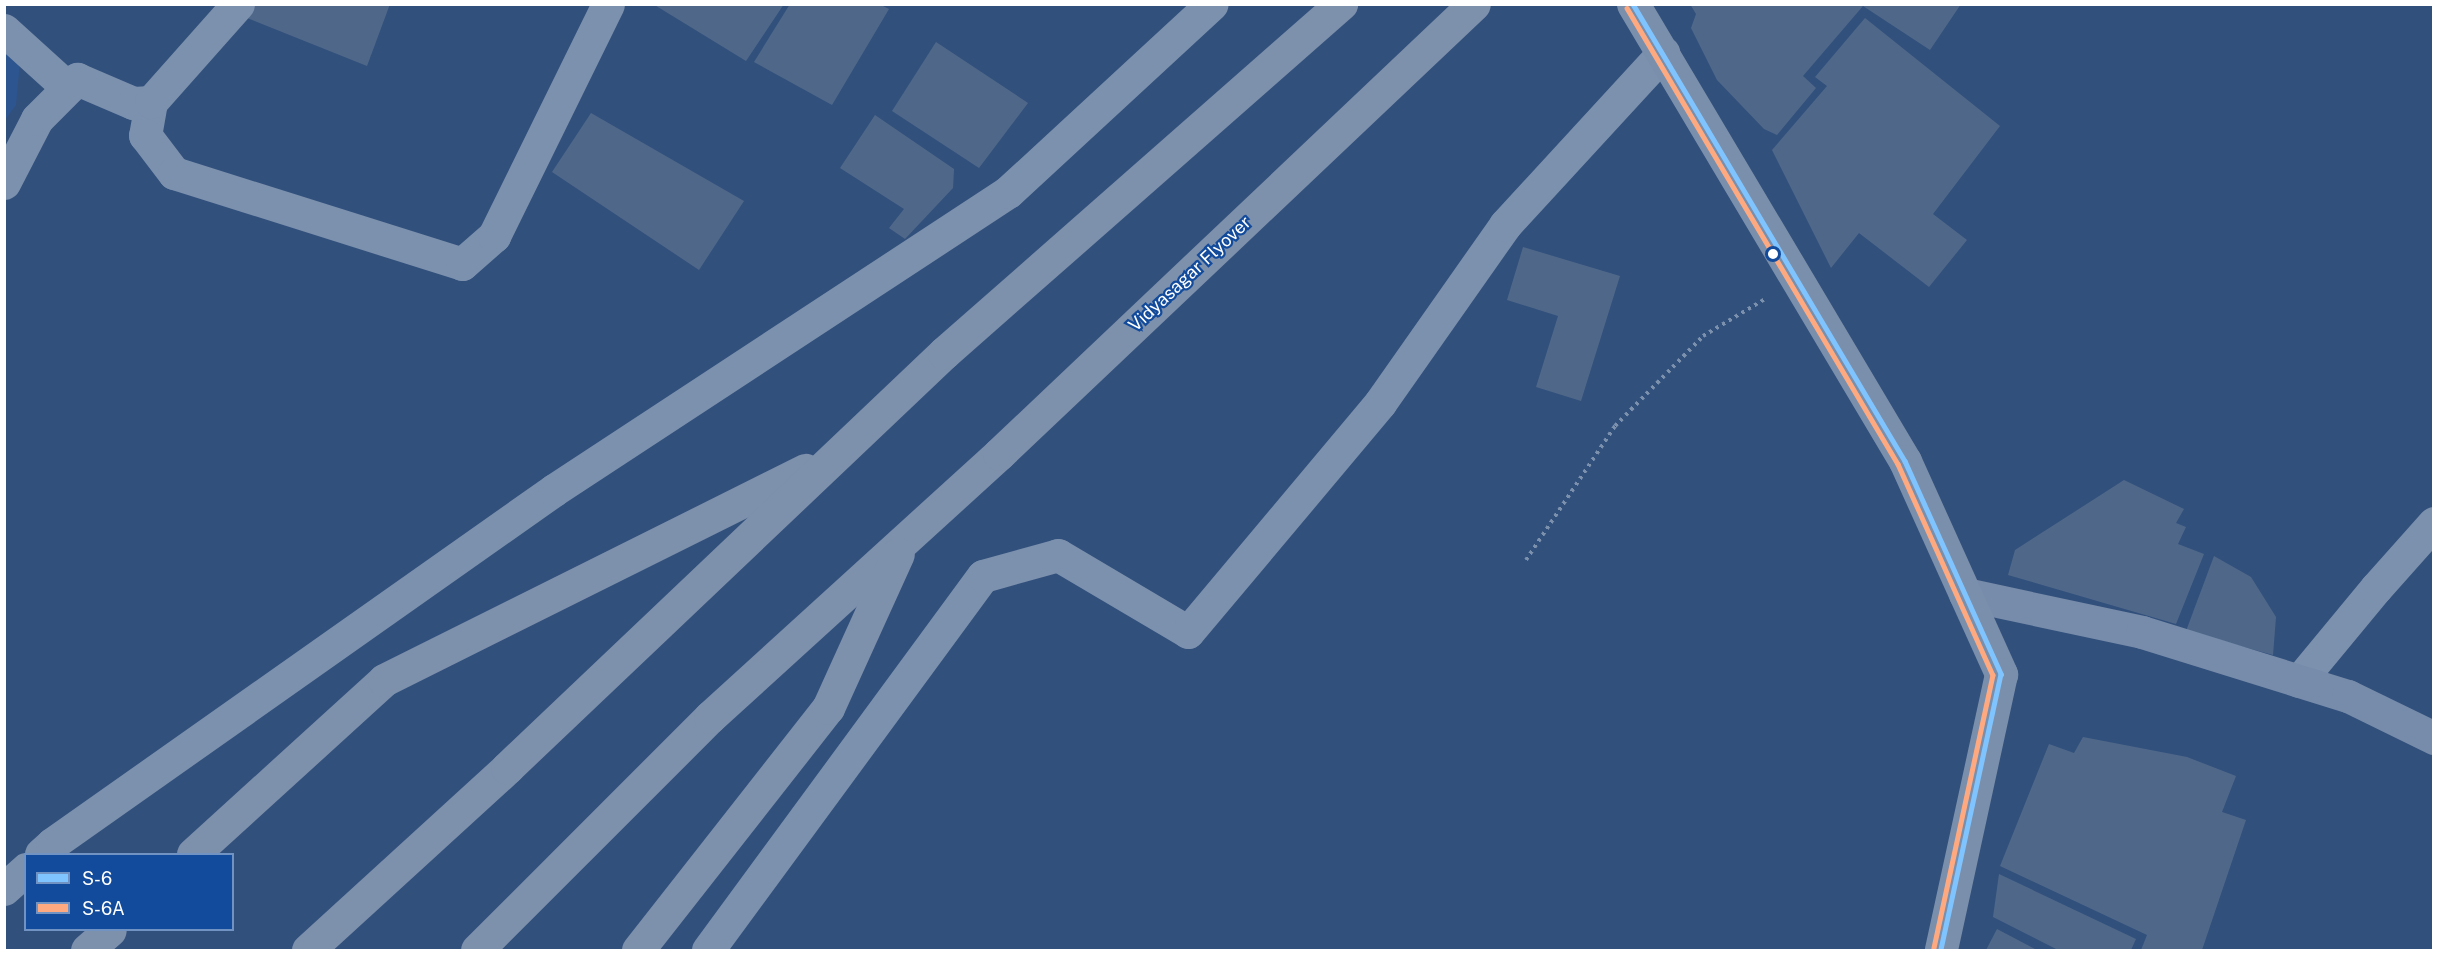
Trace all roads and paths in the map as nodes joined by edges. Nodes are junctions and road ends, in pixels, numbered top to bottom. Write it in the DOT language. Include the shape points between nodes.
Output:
graph roads {
  1 [pos="238,4"];
  2 [pos="608,4"];
  3 [pos="1212,4"];
  4 [pos="1341,4"];
  5 [pos="1474,4"];
  6 [pos="1633,4"];
  7 [pos="4,30"];
  8 [pos="1663,53"];
  9 [pos="68,88"];
  10 [pos="151,102"];
  11 [pos="4,183"];
  12 [pos="1797,280"];
  13 [pos="837,454"];
  14 [pos="2433,523"];
  15 [pos="904,541"];
  16 [pos="1526,560"];
  17 [pos="1965,594"];
  18 [pos="2299,681"];
  19 [pos="2433,738"];
  20 [pos="43,853"];
  21 [pos="195,853"];
  22 [pos="24,871"];
  23 [pos="4,889"];
  24 [pos="109,931"];
  25 [pos="87,951"];
  26 [pos="308,951"];
  27 [pos="477,951"];
  28 [pos="638,951"];
  29 [pos="708,951"];
  30 [pos="1941,951"];
  1 -- 10 [label="street"];
  2 -- 10 [label="street" via="494,236 462,264 174,173 144,135"];
  3 -- 20 [label="street" via="1008,192 554,490"];
  4 -- 13 [label="highway" via="944,352"];
  5 -- 15 [label="highway, Vidyasagar Flyover"];
  6 -- 8 [label="main road"];
  7 -- 9 [label="street"];
  8 -- 12 [label="main road"];
  8 -- 29 [label="street" via="1505,225 1380,403 1188,632 1058,555 983,576"];
  9 -- 10 [label="street" via="77,79 133,103"];
  9 -- 11 [label="street" via="37,119"];
  12 -- 16 [label="path" via="1703,336 1615,426"];
  12 -- 17 [label="main road" via="1905,461"];
  13 -- 21 [label="highway" via="384,680"];
  13 -- 26 [label="highway"];
  14 -- 18 [label="street"];
  15 -- 27 [label="highway, Vidyasagar Flyover" via="710,717"];
  15 -- 28 [label="highway" via="828,708"];
  17 -- 18 [label="street" via="2142,633"];
  17 -- 30 [label="main road" via="2001,674"];
  18 -- 19 [label="street" via="2348,696"];
  22 -- 23 [label="street"];
  24 -- 25 [label="highway"];
}
